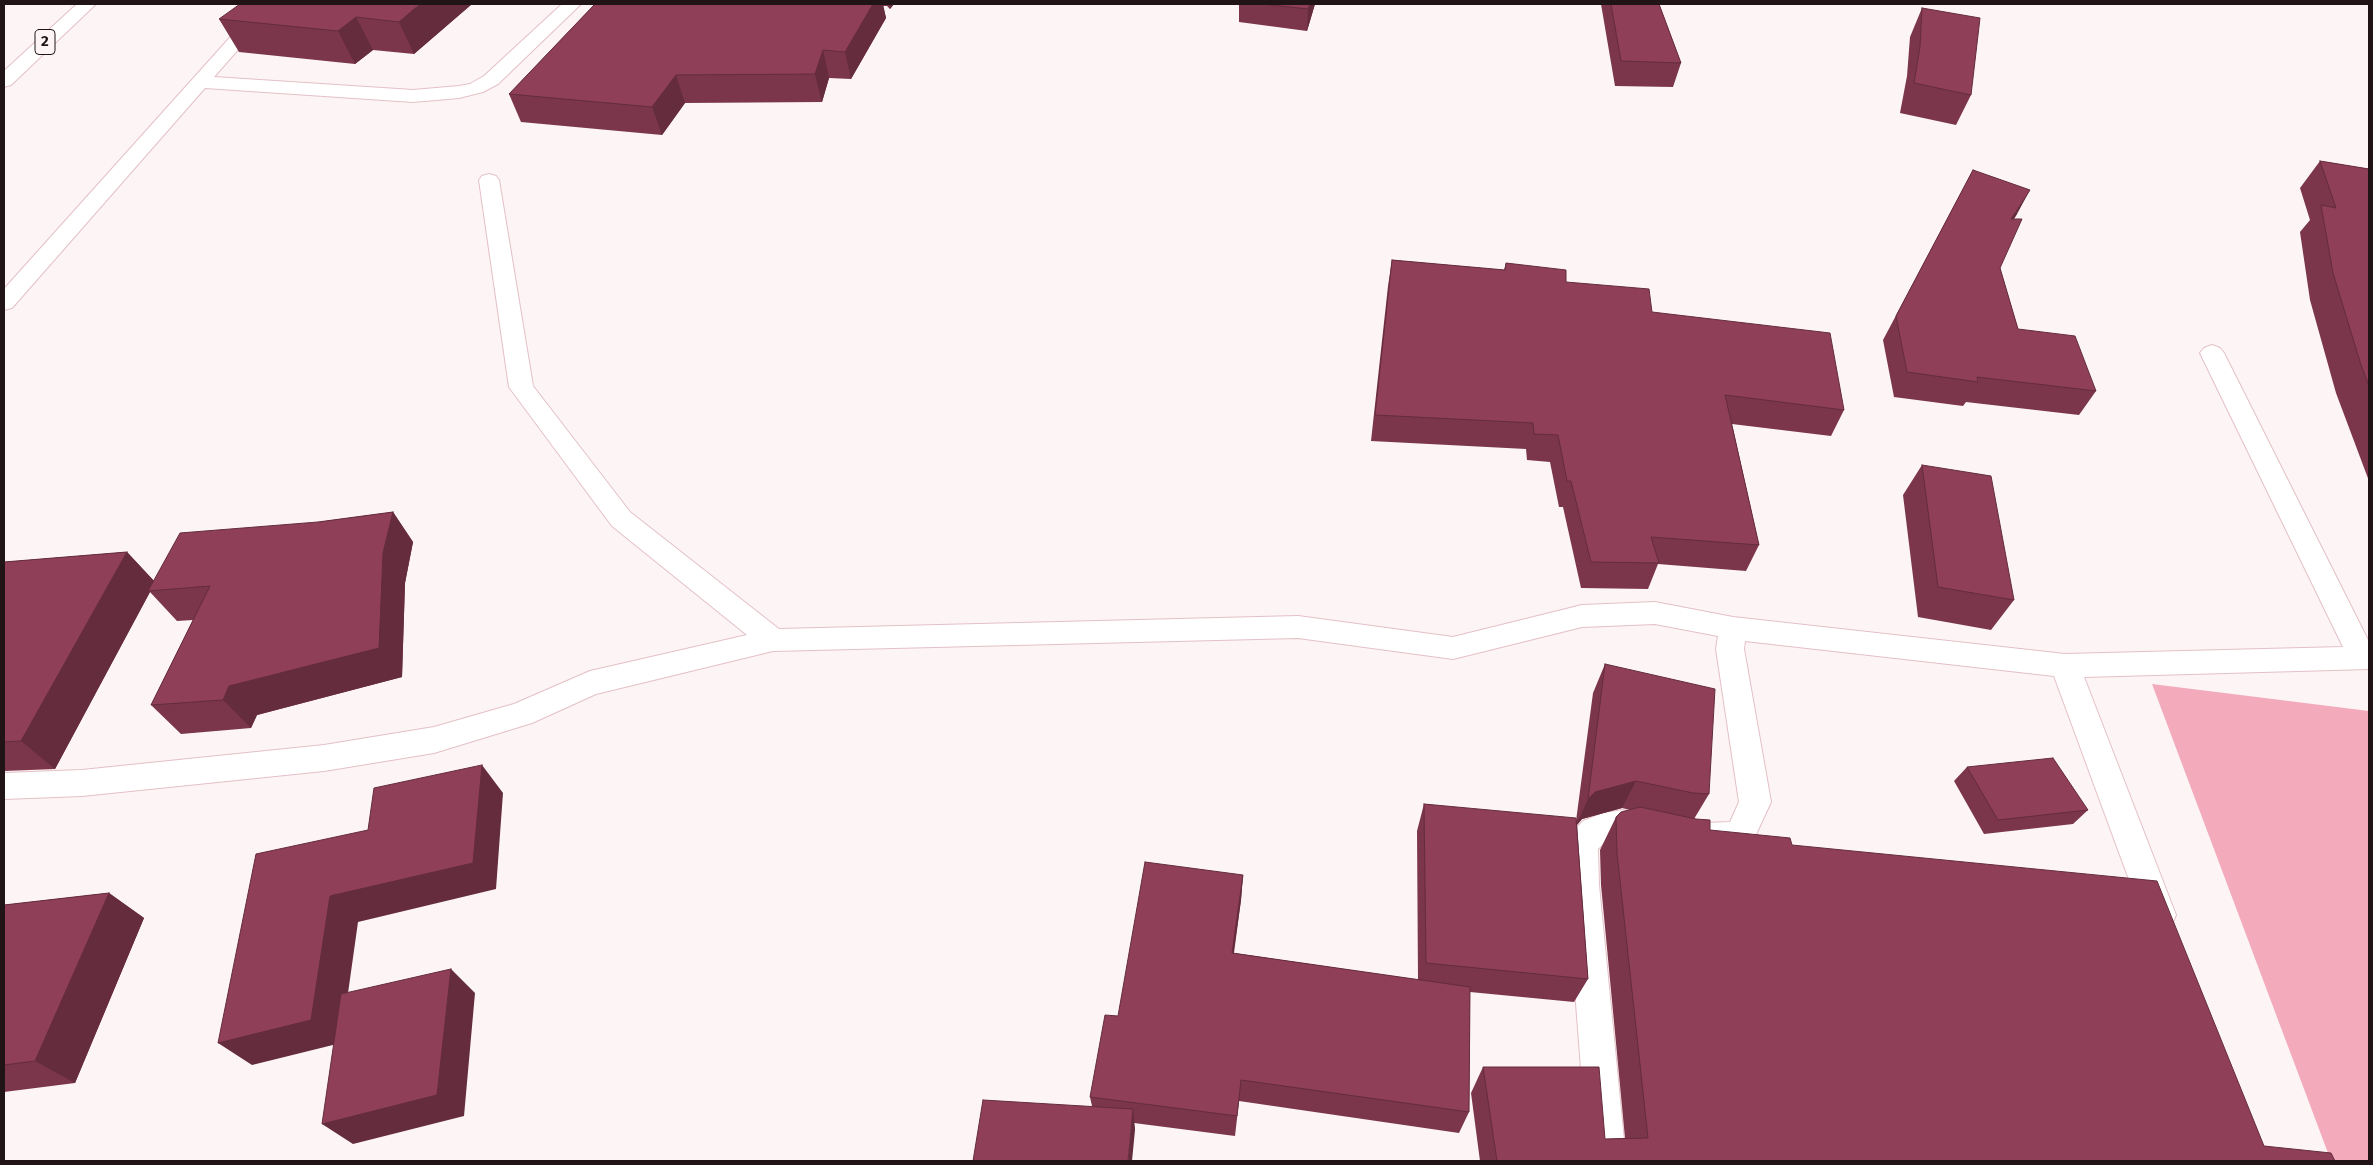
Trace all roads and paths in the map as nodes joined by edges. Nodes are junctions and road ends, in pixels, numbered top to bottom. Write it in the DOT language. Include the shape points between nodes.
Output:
graph roads {
  1 [pos="87,4"];
  2 [pos="269,4"];
  3 [pos="572,4"];
  4 [pos="4,81"];
  5 [pos="200,82"];
  6 [pos="489,180"];
  7 [pos="4,302"];
  8 [pos="2212,353"];
  9 [pos="1734,628"];
  10 [pos="772,640"];
  11 [pos="2366,658"];
  12 [pos="2064,666"];
  13 [pos="4,786"];
  14 [pos="2171,946"];
  15 [pos="1607,1161"];
  1 -- 4 [label="main road, 2"];
  2 -- 5 [label="main road"];
  3 -- 5 [label="main road" via="490,80 459,92 413,96"];
  5 -- 7 [label="main road"];
  6 -- 10 [label="main road" via="521,387 621,519"];
  8 -- 11 [label="main road"];
  9 -- 10 [label="main road" via="1655,613 1582,616 1453,648 1298,627"];
  9 -- 12 [label="main road"];
  9 -- 15 [label="main road" via="1730,649 1755,802 1741,833 1724,838 1677,836 1623,824 1594,831 1582,844"];
  10 -- 13 [label="main road" via="590,683 521,714 434,740 324,758 82,783"];
  11 -- 12 [label="main road"];
  12 -- 14 [label="main road"];
}
